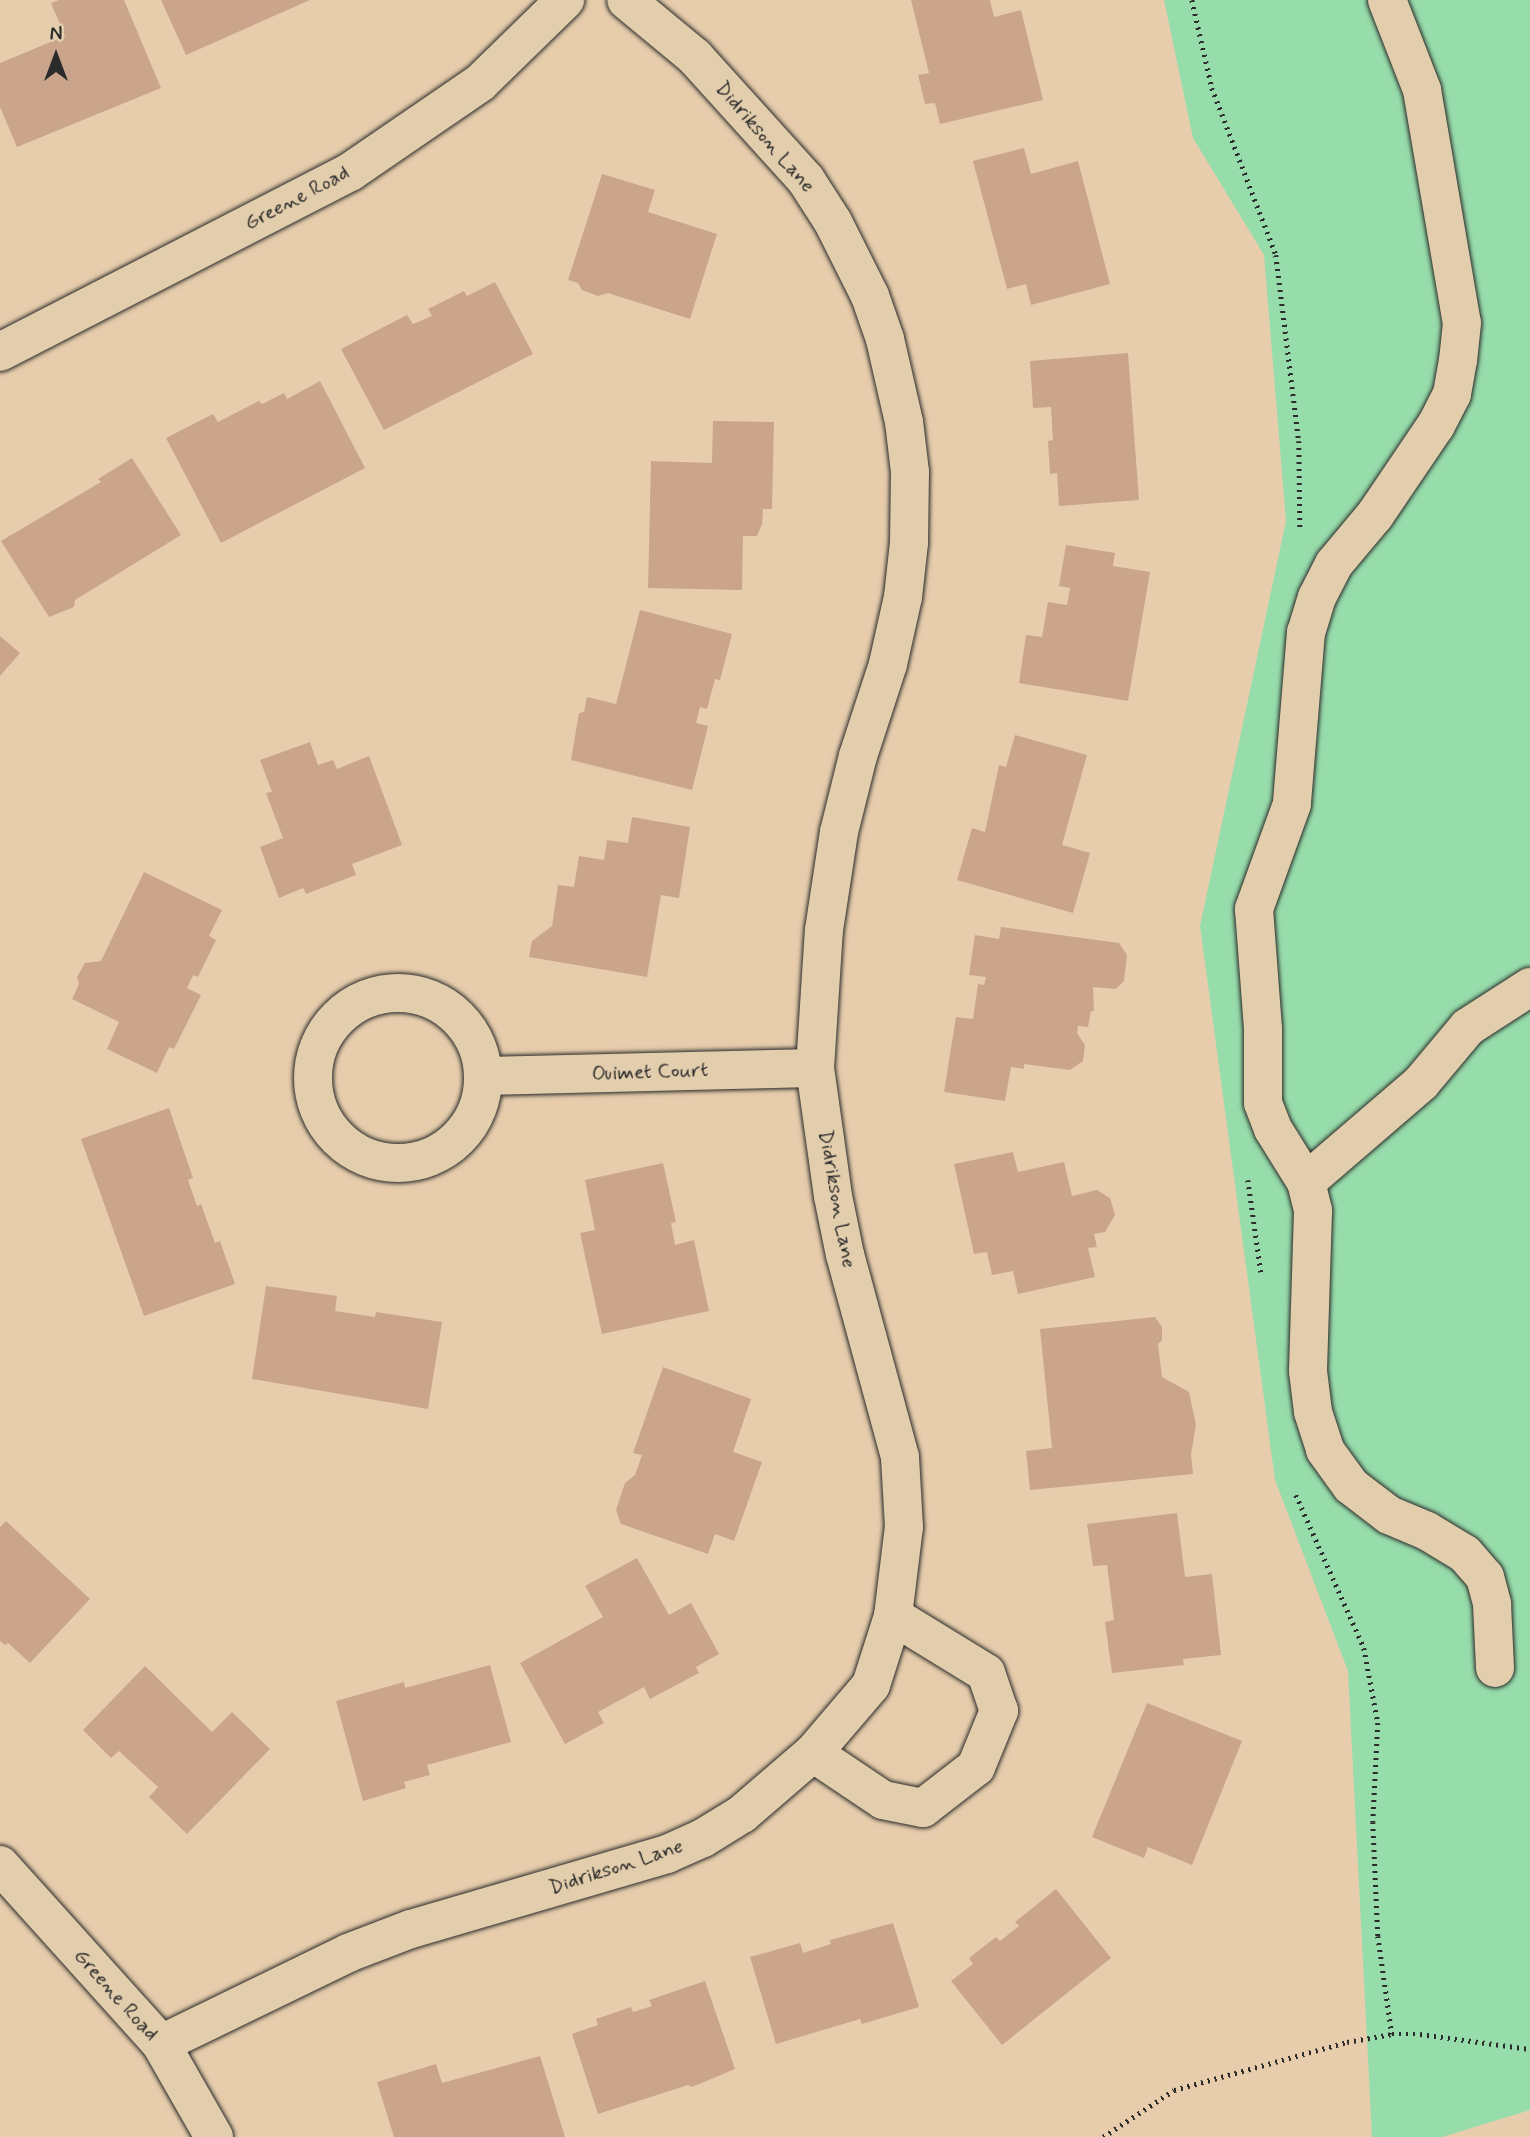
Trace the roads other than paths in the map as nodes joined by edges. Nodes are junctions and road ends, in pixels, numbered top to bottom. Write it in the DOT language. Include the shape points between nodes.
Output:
graph roads {
  1 [pos="565,0"];
  2 [pos="626,0"];
  3 [pos="1387,0"];
  4 [pos="0,352"];
  5 [pos="1530,987"];
  6 [pos="815,1068"];
  7 [pos="484,1076"];
  8 [pos="1306,1182"];
  9 [pos="893,1616"];
  10 [pos="1495,1668"];
  11 [pos="813,1753"];
  12 [pos="0,1865"];
  13 [pos="161,2044"];
  14 [pos="214,2137"];
  1 -- 4 [label="street, Greene Road" via="480,83 350,172"];
  2 -- 6 [label="street, Didrikson Lane" via="695,57 806,180 834,222 870,296 904,422 910,472 903,597 839,832 824,930"];
  3 -- 8 [label="street" via="1422,90 1462,323 1452,394 1436,425 1334,564 1317,597 1306,632 1292,804 1254,909 1263,1103 1273,1129"];
  5 -- 8 [label="street" via="1468,1027 1421,1083"];
  6 -- 7 [label="street, Ouimet Court"];
  6 -- 9 [label="street, Didrikson Lane" via="845,1255 900,1457 904,1527"];
  7 -- 7 [label="street" via="478,1046 459,1018 423,997 392,993 358,1003 334,1022 317,1049 312,1078 316,1103 329,1128 354,1152 385,1163 419,1161 453,1144 476,1114"];
  8 -- 10 [label="street" via="1313,1211 1308,1371 1313,1412 1325,1450 1351,1486 1389,1515 1465,1554 1485,1577 1492,1604"];
  9 -- 11 [label="street, Didrikson Lane" via="871,1685"];
  9 -- 11 [label="street" via="986,1672 999,1711 976,1767 923,1808 883,1800"];
  11 -- 13 [label="street, Didrikson Lane" via="742,1814 667,1854 411,1929 348,1953"];
  12 -- 13 [label="street, Greene Road"];
  13 -- 14 [label="street, Greene Road"];
}
